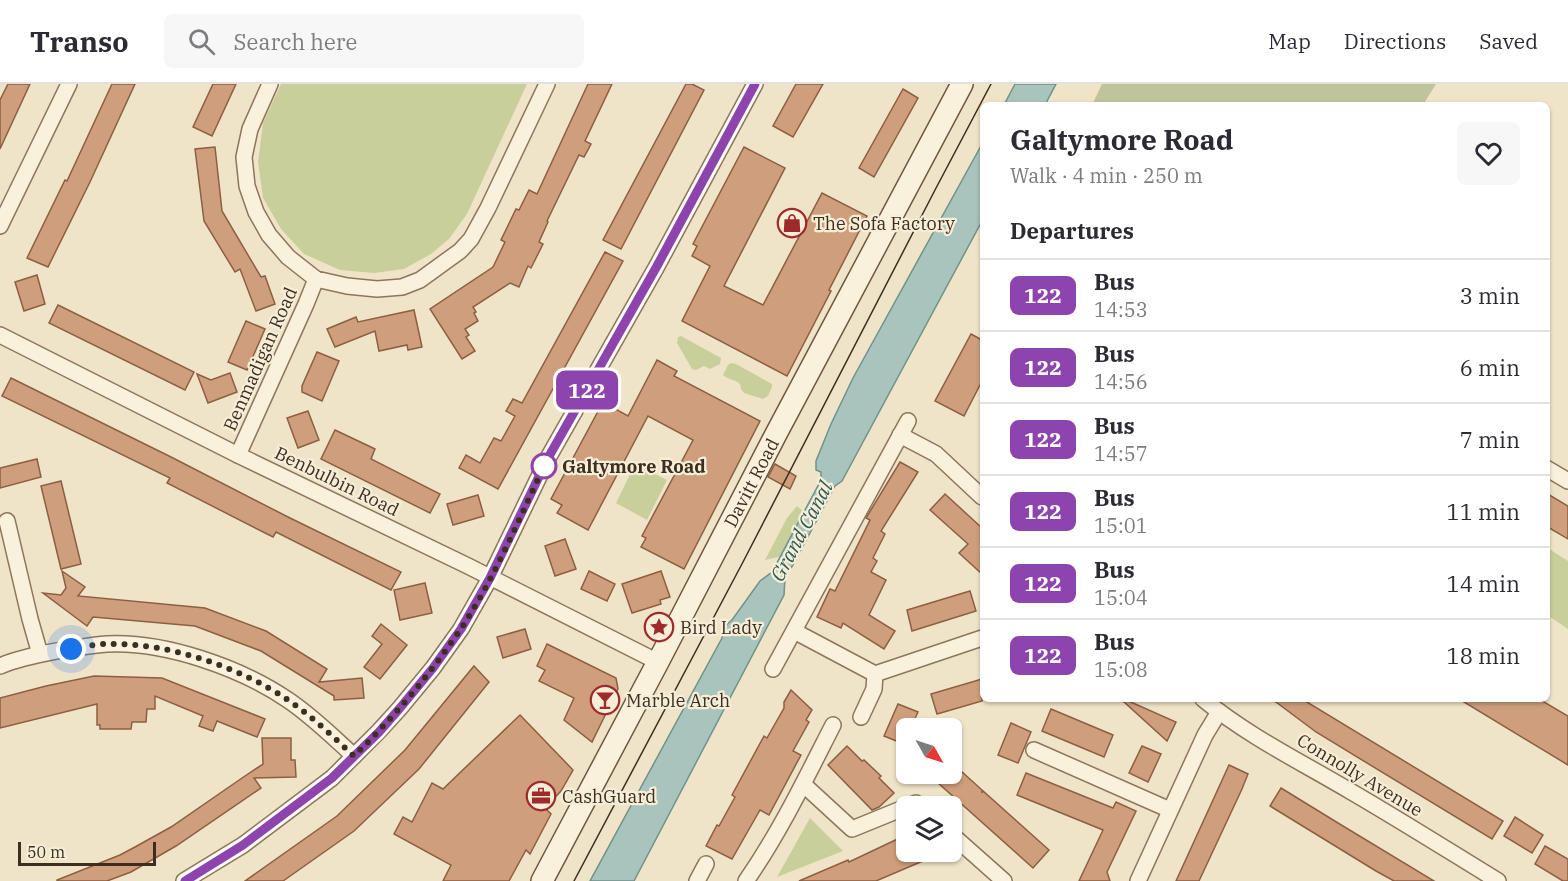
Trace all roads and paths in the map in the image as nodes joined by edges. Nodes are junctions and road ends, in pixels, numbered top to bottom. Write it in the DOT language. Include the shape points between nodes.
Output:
graph roads {
  1 [pos="69,84"];
  2 [pos="270,84"];
  3 [pos="547,84"];
  4 [pos="755,84"];
  5 [pos="962,84"];
  6 [pos="0,226"];
  7 [pos="316,279"];
  8 [pos="0,335"];
  9 [pos="238,455"];
  10 [pos="1550,470"];
  11 [pos="1568,481"];
  12 [pos="980,495"];
  13 [pos="7,521"];
  14 [pos="490,578"];
  15 [pos="795,631"];
  16 [pos="980,639"];
  17 [pos="40,654"];
  18 [pos="658,662"];
  19 [pos="0,666"];
  20 [pos="773,669"];
  21 [pos="875,674"];
  22 [pos="1207,702"];
  23 [pos="1219,712"];
  24 [pos="861,717"];
  25 [pos="833,725"];
  26 [pos="1034,750"];
  27 [pos="354,756"];
  28 [pos="803,784"];
  29 [pos="1170,810"];
  30 [pos="896,813"];
  31 [pos="962,844"];
  32 [pos="706,864"];
  33 [pos="1495,880"];
  34 [pos="184,881"];
  35 [pos="542,881"];
  36 [pos="697,881"];
  37 [pos="746,881"];
  38 [pos="1004,881"];
  39 [pos="1138,881"];
  1 -- 6 [label="street"];
  2 -- 7 [label="street, Benmadigan Road" via="250,129 244,157 247,186 269,235 288,257"];
  3 -- 7 [label="street, Benmadigan Road" via="488,208 460,251 420,280 402,287 377,289"];
  4 -- 14 [label="street" via="548,458"];
  5 -- 18 [label="main road, Davitt Road"];
  7 -- 9 [label="street, Benmadigan Road"];
  8 -- 9 [label="street, Benbulbin Road"];
  9 -- 14 [label="street, Benbulbin Road"];
  10 -- 11 [label="street"];
  12 -- 15 [label="street" via="904,428"];
  13 -- 17 [label="street"];
  14 -- 18 [label="street, Benbulbin Road"];
  14 -- 27 [label="street" via="433,668"];
  15 -- 20 [label="street"];
  15 -- 21 [label="street"];
  16 -- 21 [label="street"];
  17 -- 19 [label="street"];
  17 -- 27 [label="street" via="108,644 150,647 202,659 248,677 290,701"];
  18 -- 35 [label="main road, Davitt Road"];
  21 -- 24 [label="street" via="874,689"];
  22 -- 23 [label="street, Connolly Avenue"];
  23 -- 29 [label="street" via="1204,735"];
  23 -- 33 [label="street, Connolly Avenue"];
  25 -- 28 [label="street"];
  26 -- 29 [label="street"];
  27 -- 34 [label="street" via="332,778 243,845"];
  28 -- 30 [label="street" via="852,829"];
  28 -- 37 [label="street"];
  29 -- 39 [label="street"];
  31 -- 38 [label="street"];
  32 -- 36 [label="street"];
}
